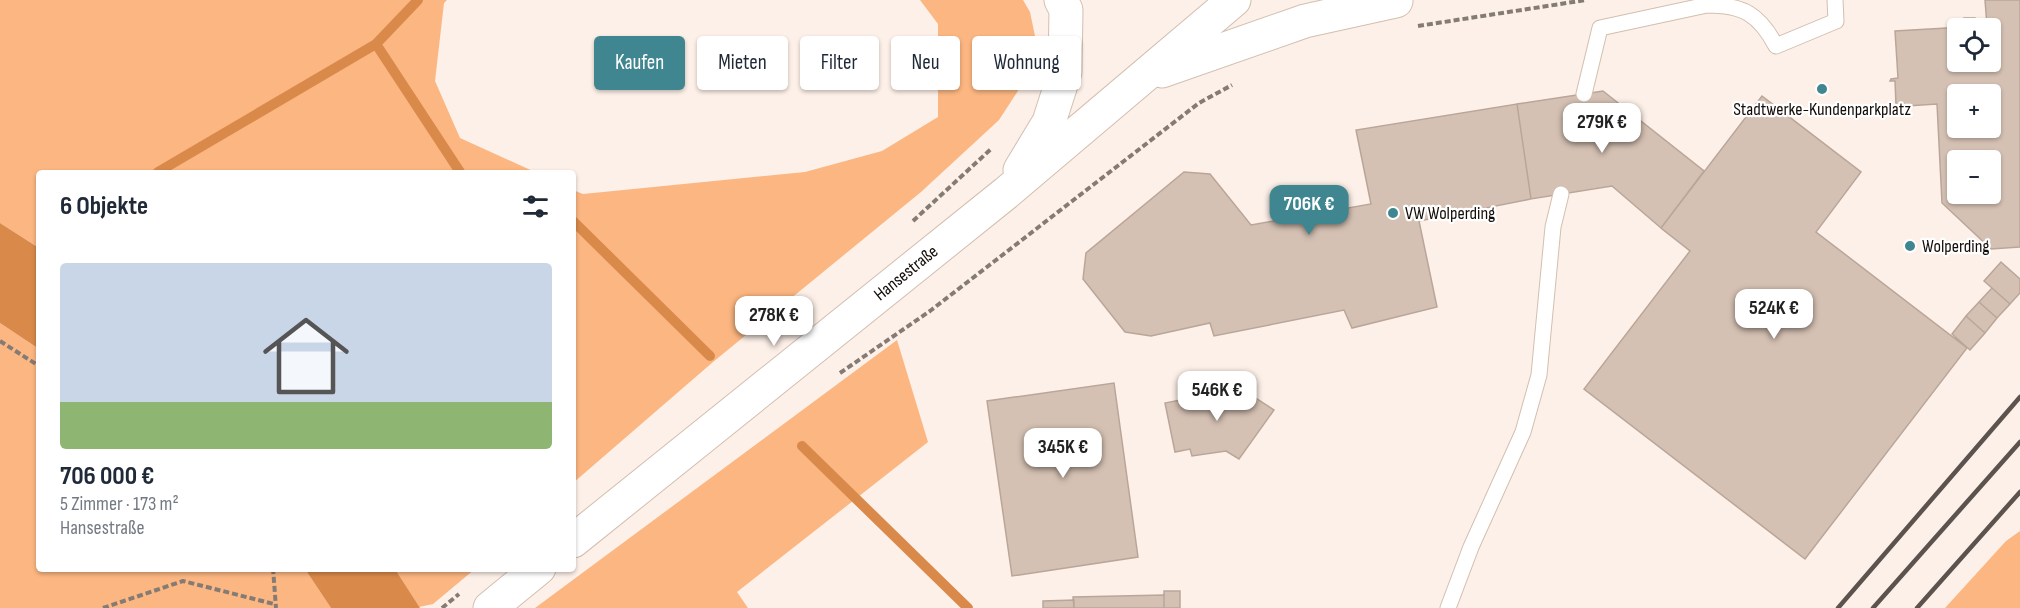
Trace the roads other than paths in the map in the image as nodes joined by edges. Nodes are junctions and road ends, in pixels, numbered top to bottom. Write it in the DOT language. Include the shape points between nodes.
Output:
graph roads {
  1 [pos="1061,0"];
  2 [pos="1234,0"];
  3 [pos="1835,0"];
  4 [pos="1397,7"];
  5 [pos="1142,78"];
  6 [pos="1584,94"];
  7 [pos="1006,193"];
  8 [pos="1561,194"];
  9 [pos="576,539"];
  10 [pos="534,572"];
  11 [pos="490,608"];
  12 [pos="1448,608"];
  1 -- 7 [label="main road" via="1066,10 1065,72 1049,122"];
  2 -- 5 [label="main road, Hansestraße"];
  3 -- 6 [label="lane" via="1836,21 1776,46 1762,22 1723,5 1600,28"];
  4 -- 5 [label="main road" via="1305,21"];
  5 -- 7 [label="main road, Hansestraße"];
  7 -- 9 [label="main road, Hansestraße"];
  8 -- 12 [label="lane" via="1553,227 1539,375 1523,432"];
  10 -- 11 [label="main road"];
}
